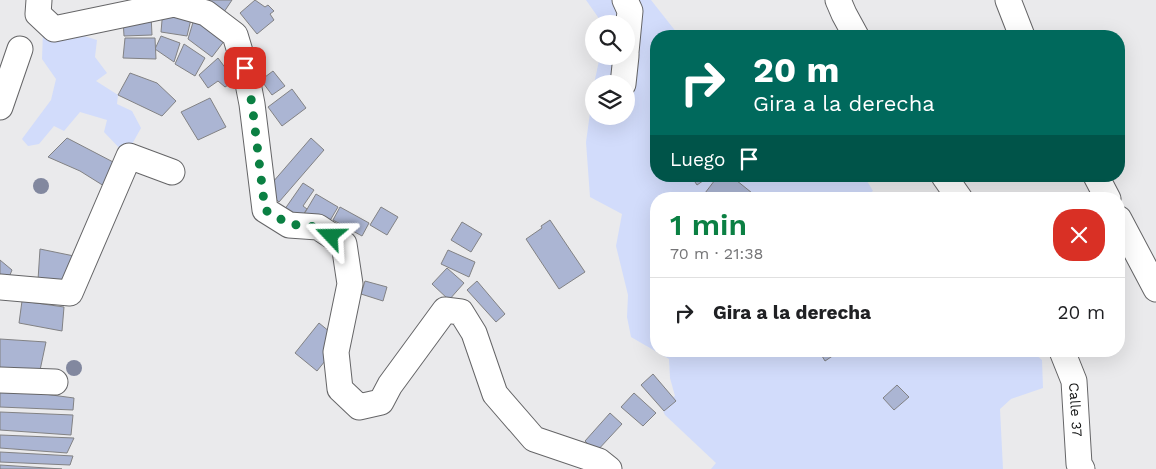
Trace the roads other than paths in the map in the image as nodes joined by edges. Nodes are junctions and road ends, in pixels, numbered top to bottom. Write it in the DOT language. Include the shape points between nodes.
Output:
graph roads {
  1 [pos="39,0"];
  2 [pos="625,0"];
  3 [pos="838,0"];
  4 [pos="990,0"];
  5 [pos="1008,0"];
  6 [pos="630,15"];
  7 [pos="853,30"];
  8 [pos="1019,30"];
  9 [pos="1020,30"];
  10 [pos="20,49"];
  11 [pos="0,107"];
  12 [pos="172,172"];
  13 [pos="1125,230"];
  14 [pos="0,287"];
  15 [pos="1156,289"];
  16 [pos="1064,357"];
  17 [pos="0,380"];
  18 [pos="55,382"];
  19 [pos="609,469"];
  20 [pos="1082,469"];
  1 -- 19 [label="street" via="38,14 54,29 174,4 206,13 235,35 252,104 265,210 289,224 318,227 344,244 350,284 336,352 340,389 359,407 381,402 445,310 461,312 474,333 495,394 534,440 599,461"];
  2 -- 6 [label="street"];
  3 -- 7 [label="street"];
  4 -- 8 [label="street"];
  5 -- 9 [label="street"];
  10 -- 11 [label="street"];
  12 -- 14 [label="street" via="129,156 70,293"];
  13 -- 15 [label="street"];
  16 -- 20 [label="street, Calle 37" via="1074,381 1079,464"];
  17 -- 18 [label="street"];
}
